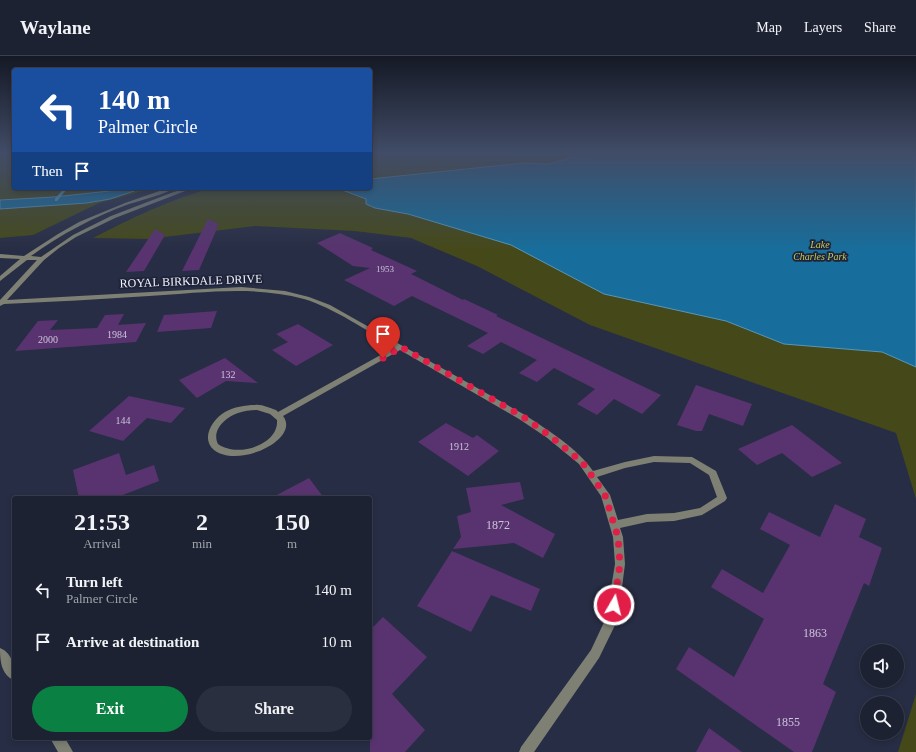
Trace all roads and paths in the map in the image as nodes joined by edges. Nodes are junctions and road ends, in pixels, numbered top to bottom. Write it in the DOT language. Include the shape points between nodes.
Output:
graph roads {
  1 [pos="167,190"];
  2 [pos="185,190"];
  3 [pos="0,256"];
  4 [pos="25,258"];
  5 [pos="42,259"];
  6 [pos="0,279"];
  7 [pos="1,304"];
  8 [pos="401,347"];
  9 [pos="278,415"];
  10 [pos="591,475"];
  11 [pos="615,525"];
  12 [pos="0,654"];
  13 [pos="12,671"];
  14 [pos="59,740"];
  15 [pos="66,752"];
  16 [pos="526,752"];
  1 -- 4 [label="street" via="94,217 62,233"];
  2 -- 5 [label="street" via="106,220 61,245"];
  3 -- 4 [label="street"];
  4 -- 5 [label="street"];
  4 -- 6 [label="street"];
  5 -- 7 [label="street"];
  7 -- 8 [label="street, ROYAL BIRKDALE DRIVE" via="222,290 269,290 315,300"];
  8 -- 9 [label="street"];
  8 -- 10 [label="street, ROYAL BIRKDALE DRIVE" via="527,420 582,462"];
  9 -- 9 [label="street" via="268,408 235,411 213,429 213,443 226,452 236,454 261,448 278,434 282,426"];
  10 -- 11 [label="street, ROYAL BIRKDALE DRIVE" via="605,495"];
  10 -- 11 [label="street" via="654,459 692,460 713,473 722,498 702,512 647,518"];
  11 -- 16 [label="street, ROYAL BIRKDALE DRIVE" via="620,564 612,619 596,654"];
  12 -- 13 [label="street"];
  14 -- 15 [label="street"];
}
